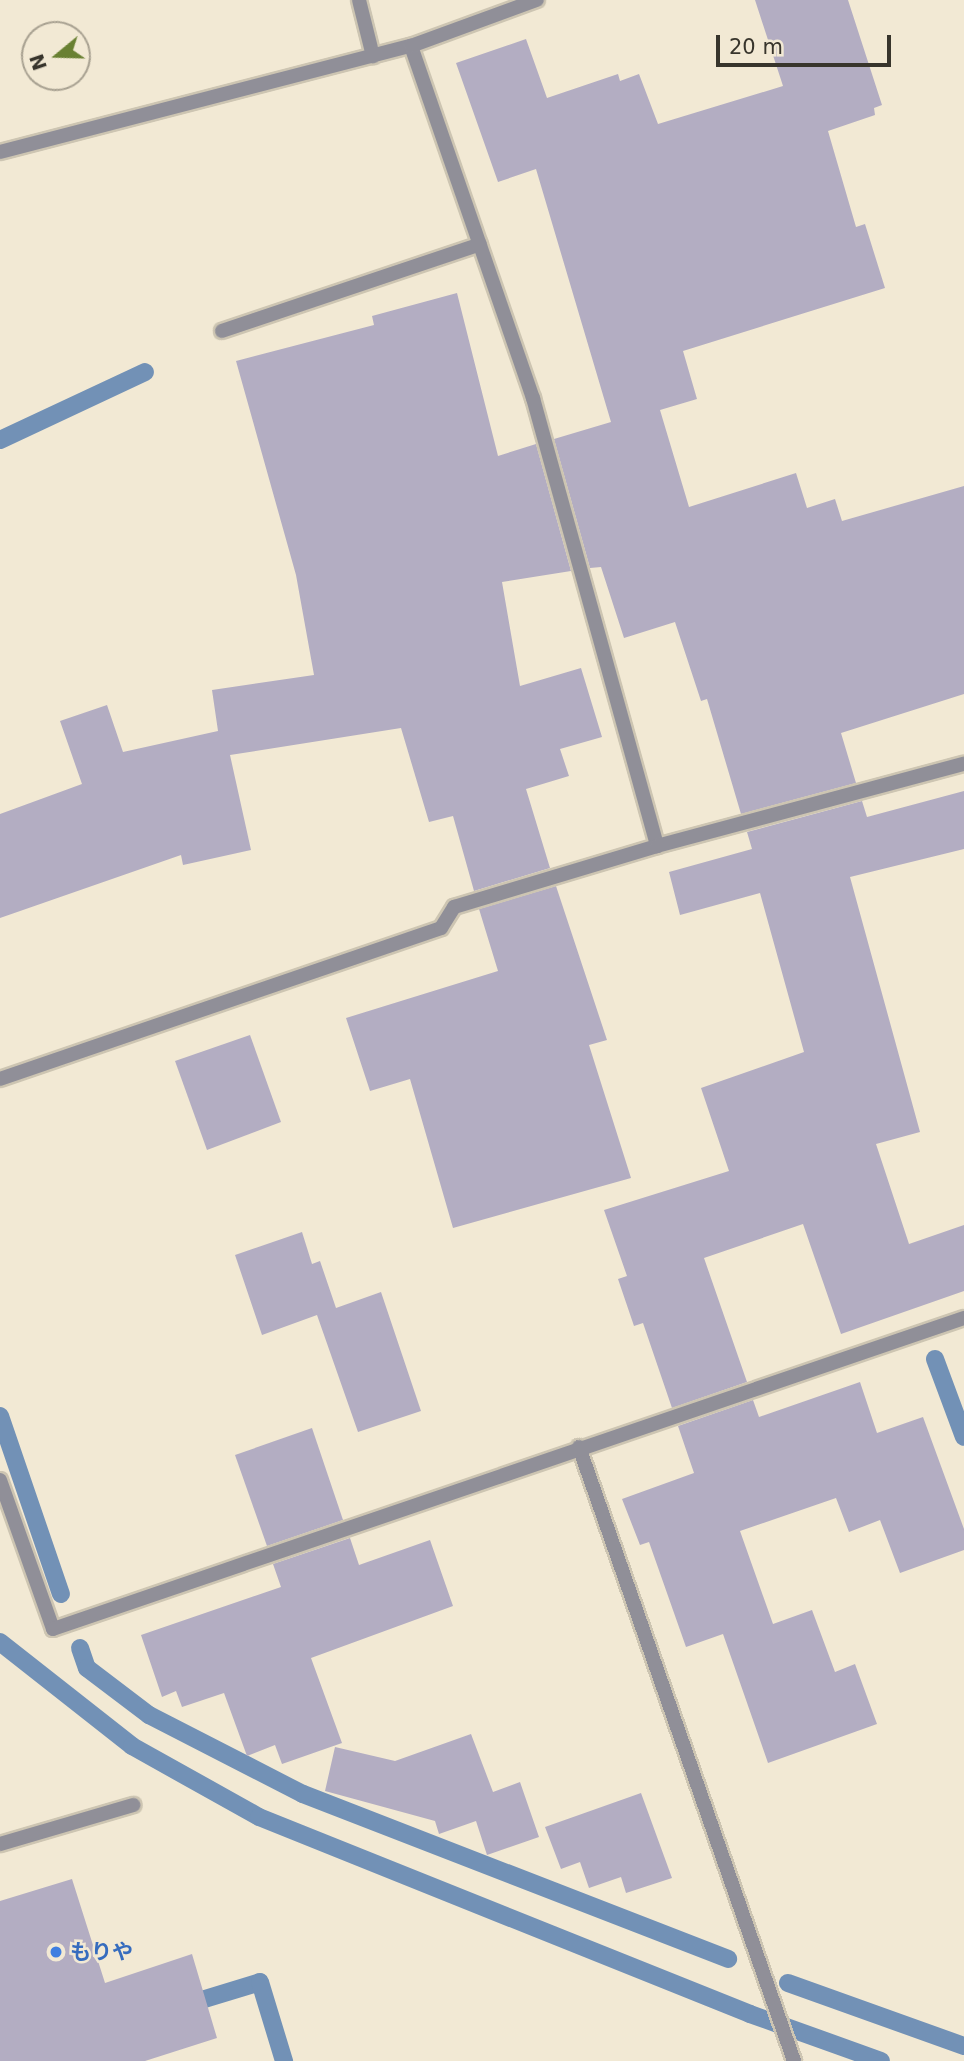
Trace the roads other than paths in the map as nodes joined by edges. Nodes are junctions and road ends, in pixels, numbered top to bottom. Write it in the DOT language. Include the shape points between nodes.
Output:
graph roads {
  1 [pos="359,0"];
  2 [pos="537,0"];
  3 [pos="411,46"];
  4 [pos="373,56"];
  5 [pos="0,152"];
  6 [pos="480,244"];
  7 [pos="222,331"];
  8 [pos="964,764"];
  9 [pos="657,846"];
  10 [pos="0,1079"];
  11 [pos="964,1318"];
  12 [pos="579,1447"];
  13 [pos="0,1480"];
  14 [pos="133,1805"];
  15 [pos="0,1844"];
  16 [pos="794,2061"];
  1 -- 4 [label="street"];
  2 -- 3 [label="street"];
  3 -- 4 [label="street"];
  3 -- 6 [label="street"];
  4 -- 5 [label="street"];
  6 -- 7 [label="street"];
  6 -- 9 [label="street" via="533,398"];
  8 -- 9 [label="street"];
  9 -- 10 [label="street" via="454,907 441,928"];
  11 -- 12 [label="street"];
  12 -- 13 [label="street" via="53,1629"];
  12 -- 16 [label="street"];
  14 -- 15 [label="street"];
}
